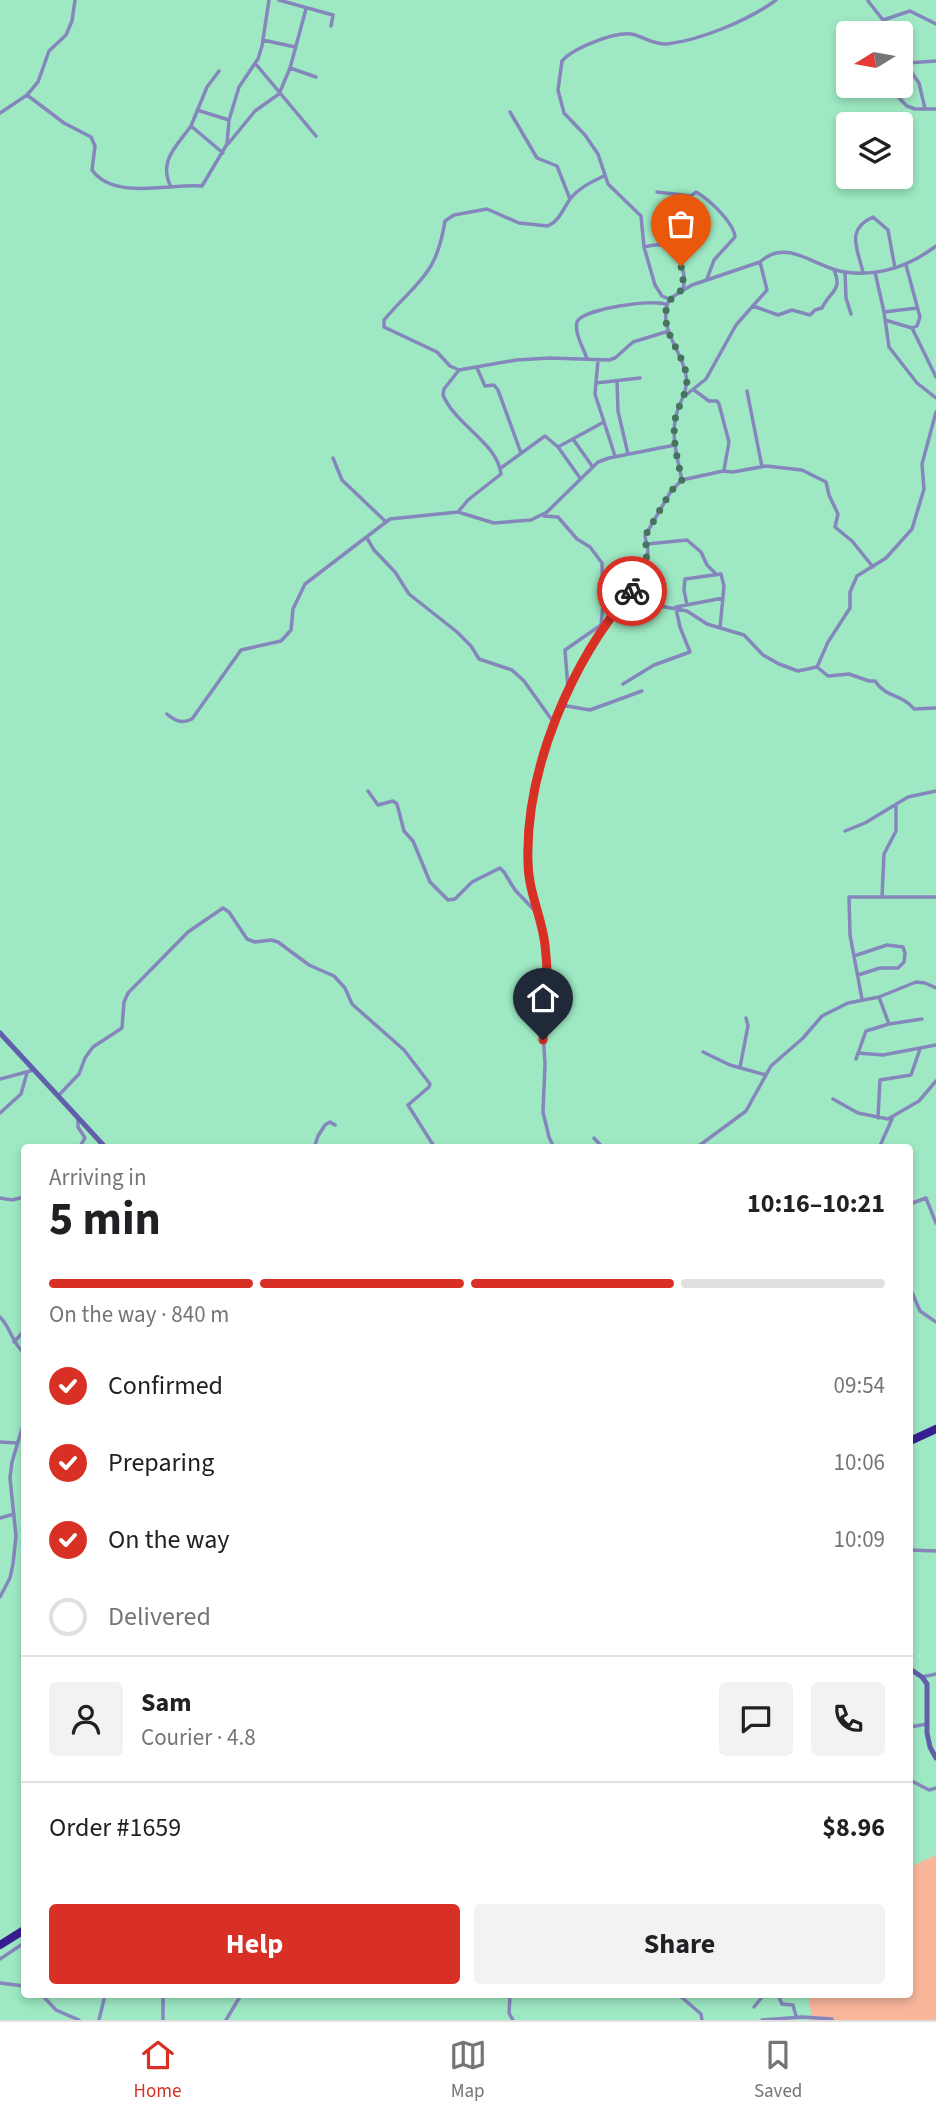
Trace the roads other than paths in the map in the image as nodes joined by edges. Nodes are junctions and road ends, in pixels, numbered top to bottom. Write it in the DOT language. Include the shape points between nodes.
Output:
graph roads {
  1 [pos="269,0"];
  2 [pos="279,0"];
  3 [pos="776,0"];
  4 [pos="74,1"];
  5 [pos="868,1"];
  6 [pos="306,9"];
  7 [pos="883,20"];
  8 [pos="936,24"];
  9 [pos="331,26"];
  10 [pos="263,40"];
  11 [pos="295,47"];
  12 [pos="936,61"];
  13 [pos="914,62"];
  14 [pos="255,63"];
  15 [pos="290,68"];
  16 [pos="219,71"];
  17 [pos="914,74"];
  18 [pos="316,76"];
  19 [pos="27,94"];
  20 [pos="279,94"];
  21 [pos="899,98"];
  22 [pos="925,109"];
  23 [pos="936,109"];
  24 [pos="197,110"];
  25 [pos="510,112"];
  26 [pos="0,113"];
  27 [pos="229,120"];
  28 [pos="191,126"];
  29 [pos="316,136"];
  30 [pos="228,145"];
  31 [pos="223,153"];
  32 [pos="604,176"];
  33 [pos="171,187"];
  34 [pos="657,192"];
  35 [pos="570,199"];
  36 [pos="936,246"];
  37 [pos="644,247"];
  38 [pos="760,262"];
  39 [pos="906,265"];
  40 [pos="895,268"];
  41 [pos="834,270"];
  42 [pos="845,272"];
  43 [pos="875,272"];
  44 [pos="863,273"];
  45 [pos="707,279"];
  46 [pos="683,289"];
  47 [pos="669,299"];
  48 [pos="667,305"];
  49 [pos="753,306"];
  50 [pos="918,308"];
  51 [pos="884,312"];
  52 [pos="851,314"];
  53 [pos="885,320"];
  54 [pos="912,328"];
  55 [pos="669,331"];
  56 [pos="587,360"];
  57 [pos="598,360"];
  58 [pos="477,367"];
  59 [pos="459,370"];
  60 [pos="936,377"];
  61 [pos="640,378"];
  62 [pos="617,380"];
  63 [pos="596,383"];
  64 [pos="694,390"];
  65 [pos="747,390"];
  66 [pos="685,396"];
  67 [pos="936,398"];
  68 [pos="936,412"];
  69 [pos="603,422"];
  70 [pos="573,439"];
  71 [pos="675,445"];
  72 [pos="558,447"];
  73 [pos="521,453"];
  74 [pos="628,454"];
  75 [pos="615,456"];
  76 [pos="332,458"];
  77 [pos="592,466"];
  78 [pos="762,467"];
  79 [pos="500,469"];
  80 [pos="723,471"];
  81 [pos="580,478"];
  82 [pos="682,480"];
  83 [pos="458,512"];
  84 [pos="542,516"];
  85 [pos="386,521"];
  86 [pos="368,538"];
  87 [pos="647,544"];
  88 [pos="873,567"];
  89 [pos="716,573"];
  90 [pos="723,598"];
  91 [pos="621,604"];
  92 [pos="687,605"];
  93 [pos="675,608"];
  94 [pos="606,622"];
  95 [pos="601,625"];
  96 [pos="720,628"];
  97 [pos="817,667"];
  98 [pos="623,684"];
  99 [pos="569,691"];
  100 [pos="642,691"];
  101 [pos="561,705"];
  102 [pos="936,708"];
  103 [pos="167,714"];
  104 [pos="554,723"];
  105 [pos="368,791"];
  106 [pos="936,791"];
  107 [pos="896,804"];
  108 [pos="845,831"];
  109 [pos="882,897"];
  110 [pos="936,897"];
  111 [pos="539,915"];
  112 [pos="854,956"];
  113 [pos="858,975"];
  114 [pos="936,988"];
  115 [pos="878,997"];
  116 [pos="862,1000"];
  117 [pos="746,1018"];
  118 [pos="922,1019"];
  119 [pos="889,1024"];
  120 [pos="0,1032"];
  121 [pos="936,1045"];
  122 [pos="920,1049"];
  123 [pos="703,1052"];
  124 [pos="858,1053"];
  125 [pos="856,1059"];
  126 [pos="740,1068"];
  127 [pos="34,1070"];
  128 [pos="27,1073"];
  129 [pos="766,1075"];
  130 [pos="0,1079"];
  131 [pos="936,1081"];
  132 [pos="59,1095"];
  133 [pos="832,1099"];
  134 [pos="0,1113"];
  135 [pos="878,1118"];
  136 [pos="893,1118"];
  137 [pos="78,1119"];
  138 [pos="335,1125"];
  139 [pos="594,1138"];
  140 [pos="81,1144"];
  141 [pos="102,1144"];
  142 [pos="316,1144"];
  143 [pos="432,1144"];
  144 [pos="552,1144"];
  145 [pos="599,1144"];
  146 [pos="701,1144"];
  147 [pos="880,1144"];
  148 [pos="0,1198"];
  149 [pos="21,1198"];
  150 [pos="913,1203"];
  151 [pos="936,1223"];
  152 [pos="913,1295"];
  153 [pos="0,1317"];
  154 [pos="936,1322"];
  155 [pos="21,1334"];
  156 [pos="14,1342"];
  157 [pos="21,1350"];
  158 [pos="936,1429"];
  159 [pos="21,1432"];
  160 [pos="913,1440"];
  161 [pos="0,1442"];
  162 [pos="18,1443"];
  163 [pos="14,1514"];
  164 [pos="0,1518"];
  165 [pos="913,1550"];
  166 [pos="936,1551"];
  167 [pos="0,1597"];
  168 [pos="913,1671"];
  169 [pos="936,1674"];
  170 [pos="922,1677"];
  171 [pos="927,1724"];
  172 [pos="913,1726"];
  173 [pos="936,1758"];
  174 [pos="913,1782"];
  175 [pos="936,1788"];
  176 [pos="21,1932"];
  177 [pos="21,1944"];
  178 [pos="0,1945"];
  179 [pos="0,1959"];
  180 [pos="0,1983"];
  181 [pos="21,1986"];
  182 [pos="45,1998"];
  183 [pos="104,1998"];
  184 [pos="163,1998"];
  185 [pos="240,1998"];
  186 [pos="510,1998"];
  187 [pos="682,1998"];
  188 [pos="761,1998"];
  189 [pos="779,1998"];
  190 [pos="754,2007"];
  191 [pos="797,2017"];
  192 [pos="832,2019"];
  193 [pos="79,2020"];
  194 [pos="99,2020"];
  195 [pos="163,2020"];
  196 [pos="226,2020"];
  197 [pos="513,2020"];
  198 [pos="702,2020"];
  199 [pos="762,2020"];
  1 -- 10 [label="street"];
  2 -- 6 [label="street"];
  3 -- 32 [label="street" via="714,32 664,44 624,34 566,56 558,82 563,109 598,154"];
  4 -- 19 [label="street" via="66,35 49,51 38,82"];
  5 -- 7 [label="street"];
  6 -- 9 [label="street" via="333,15"];
  6 -- 11 [label="street"];
  7 -- 8 [label="street" via="909,11"];
  10 -- 11 [label="street"];
  10 -- 14 [label="street"];
  11 -- 15 [label="street"];
  12 -- 13 [label="street"];
  14 -- 20 [label="street"];
  14 -- 27 [label="street" via="239,87"];
  15 -- 18 [label="street"];
  15 -- 20 [label="street"];
  16 -- 24 [label="street"];
  17 -- 22 [label="street"];
  19 -- 26 [label="street"];
  19 -- 33 [label="street" via="91,137 95,174 117,185 157,190"];
  20 -- 29 [label="street"];
  20 -- 30 [label="street" via="254,111"];
  21 -- 22 [label="street" via="907,106"];
  22 -- 23 [label="street"];
  24 -- 27 [label="street"];
  24 -- 28 [label="street"];
  25 -- 35 [label="street" via="537,158 561,170"];
  27 -- 30 [label="street"];
  28 -- 31 [label="street"];
  28 -- 33 [label="street" via="165,167"];
  30 -- 31 [label="street"];
  31 -- 33 [label="street" via="202,186"];
  32 -- 35 [label="street"];
  32 -- 37 [label="street" via="641,216"];
  34 -- 45 [label="street" via="691,196 696,192 733,228 735,237 713,260"];
  35 -- 59 [label="street" via="554,223 543,227 519,223 487,209 445,221 432,267 383,324 440,354"];
  36 -- 39 [label="street"];
  37 -- 46 [label="street" via="661,245 673,252 682,270"];
  37 -- 47 [label="street" via="655,285"];
  38 -- 41 [label="street" via="786,251"];
  38 -- 45 [label="street"];
  38 -- 49 [label="street" via="767,290"];
  39 -- 40 [label="street"];
  39 -- 50 [label="street"];
  40 -- 43 [label="street"];
  40 -- 44 [label="street" via="888,230 873,217 855,239"];
  41 -- 42 [label="street"];
  41 -- 49 [label="street" via="836,288 822,309 810,315 793,310 778,315"];
  42 -- 44 [label="street"];
  42 -- 52 [label="street"];
  43 -- 44 [label="street"];
  43 -- 51 [label="street"];
  45 -- 46 [label="street"];
  46 -- 47 [label="street"];
  47 -- 48 [label="street"];
  48 -- 55 [label="street"];
  48 -- 56 [label="street" via="654,302 617,307 580,318 577,330"];
  49 -- 64 [label="street"];
  50 -- 51 [label="street"];
  50 -- 54 [label="street" via="920,320"];
  51 -- 53 [label="street"];
  53 -- 54 [label="street"];
  53 -- 67 [label="street" via="894,357"];
  54 -- 60 [label="street"];
  55 -- 57 [label="street" via="633,342 615,358"];
  55 -- 66 [label="street" via="686,371"];
  56 -- 57 [label="street"];
  56 -- 58 [label="street" via="516,359"];
  57 -- 63 [label="street"];
  58 -- 59 [label="street"];
  58 -- 73 [label="street" via="485,386 494,385 498,390"];
  59 -- 79 [label="street" via="443,395 461,422 486,444"];
  61 -- 62 [label="street"];
  62 -- 63 [label="street"];
  62 -- 74 [label="street" via="618,411"];
  63 -- 69 [label="street"];
  64 -- 66 [label="street"];
  64 -- 80 [label="street" via="719,404 729,442"];
  65 -- 78 [label="street"];
  66 -- 71 [label="street" via="675,420"];
  68 -- 88 [label="street" via="922,464 924,489 916,522"];
  69 -- 70 [label="street"];
  69 -- 75 [label="street"];
  70 -- 72 [label="street"];
  70 -- 77 [label="street"];
  71 -- 74 [label="street"];
  71 -- 82 [label="street"];
  72 -- 73 [label="street" via="545,436"];
  72 -- 81 [label="street"];
  73 -- 79 [label="street"];
  74 -- 75 [label="street"];
  75 -- 77 [label="street"];
  76 -- 85 [label="street" via="342,480"];
  77 -- 81 [label="street"];
  78 -- 80 [label="street"];
  78 -- 88 [label="street" via="803,470 826,482 838,514 835,527"];
  79 -- 83 [label="street" via="499,476"];
  80 -- 82 [label="street"];
  81 -- 84 [label="street"];
  82 -- 87 [label="street" via="645,534"];
  83 -- 84 [label="street" via="494,523"];
  83 -- 85 [label="street"];
  84 -- 95 [label="street" via="558,517 602,564"];
  85 -- 86 [label="street"];
  86 -- 103 [label="street" via="305,584 293,609 291,630 281,641 241,650 192,719 176,721"];
  86 -- 104 [label="street" via="409,594 457,632 479,659 512,670"];
  87 -- 89 [label="street" via="687,541"];
  87 -- 91 [label="street" via="645,574"];
  88 -- 97 [label="street" via="856,577 850,608"];
  89 -- 90 [label="street" via="722,577"];
  89 -- 92 [label="street" via="685,579"];
  90 -- 92 [label="street"];
  90 -- 96 [label="street"];
  91 -- 93 [label="street"];
  91 -- 94 [label="street"];
  92 -- 93 [label="street"];
  93 -- 96 [label="street"];
  93 -- 98 [label="street" via="691,652 654,665"];
  94 -- 95 [label="street"];
  94 -- 99 [label="street"];
  95 -- 99 [label="street" via="565,650"];
  96 -- 97 [label="street" via="744,635 763,655 787,667 798,671"];
  97 -- 102 [label="street" via="828,676 849,674 876,681 914,709"];
  99 -- 101 [label="street"];
  100 -- 101 [label="street" via="590,710"];
  101 -- 104 [label="street"];
  104 -- 111 [label="street" via="534,785 527,844 530,885"];
  105 -- 111 [label="street" via="378,806 397,804 404,831 414,841 430,882 448,900 455,900 472,882 500,868"];
  106 -- 107 [label="street"];
  107 -- 108 [label="street"];
  107 -- 109 [label="street" via="896,831 884,854"];
  109 -- 110 [label="street"];
  109 -- 112 [label="street" via="849,897"];
  111 -- 144 [label="street" via="546,949 548,1005 543,1031 543,1112"];
  112 -- 113 [label="street"];
  112 -- 113 [label="street" via="897,945 905,953 898,968"];
  113 -- 116 [label="street"];
  114 -- 115 [label="street" via="916,982"];
  115 -- 116 [label="street"];
  115 -- 119 [label="street"];
  116 -- 129 [label="street" via="822,1016"];
  117 -- 126 [label="street"];
  118 -- 119 [label="street"];
  119 -- 124 [label="street" via="866,1031"];
  120 -- 127 [label="main road"];
  121 -- 122 [label="street"];
  122 -- 124 [label="street" via="883,1055"];
  122 -- 135 [label="street" via="911,1074 880,1080"];
  123 -- 126 [label="street"];
  124 -- 125 [label="street"];
  126 -- 129 [label="street"];
  127 -- 128 [label="street"];
  127 -- 132 [label="main road"];
  128 -- 130 [label="street"];
  128 -- 134 [label="street" via="21,1094"];
  129 -- 146 [label="street" via="746,1111"];
  131 -- 136 [label="street" via="924,1097"];
  132 -- 137 [label="main road"];
  132 -- 143 [label="street" via="76,1079 93,1047 122,1028 128,993 188,932 223,908 247,939 278,942 309,965 328,972 357,1008 404,1049 430,1084 408,1105"];
  133 -- 135 [label="street"];
  135 -- 136 [label="street"];
  136 -- 147 [label="street"];
  137 -- 140 [label="street" via="85,1138"];
  137 -- 141 [label="main road"];
  138 -- 142 [label="street" via="325,1125"];
  139 -- 145 [label="street"];
  148 -- 149 [label="street"];
  150 -- 151 [label="street" via="926,1197"];
  152 -- 154 [label="street" via="920,1311"];
  153 -- 156 [label="street"];
  155 -- 156 [label="street"];
  156 -- 157 [label="street"];
  158 -- 160 [label="highway"];
  159 -- 162 [label="street"];
  161 -- 162 [label="street"];
  162 -- 163 [label="street" via="10,1478"];
  163 -- 164 [label="street"];
  163 -- 167 [label="street" via="13,1564"];
  165 -- 166 [label="street"];
  168 -- 170 [label="main road"];
  169 -- 170 [label="street"];
  170 -- 171 [label="main road" via="927,1684"];
  171 -- 172 [label="street"];
  171 -- 173 [label="main road"];
  174 -- 175 [label="street" via="929,1790"];
  176 -- 178 [label="highway"];
  177 -- 179 [label="street"];
  180 -- 181 [label="street"];
  182 -- 193 [label="street" via="56,2010"];
  183 -- 194 [label="street"];
  184 -- 195 [label="street"];
  185 -- 196 [label="street"];
  186 -- 197 [label="street"];
  187 -- 198 [label="street"];
  188 -- 190 [label="street"];
  189 -- 191 [label="street" via="782,2004 793,2005"];
  191 -- 192 [label="street"];
  191 -- 199 [label="street"];
}
